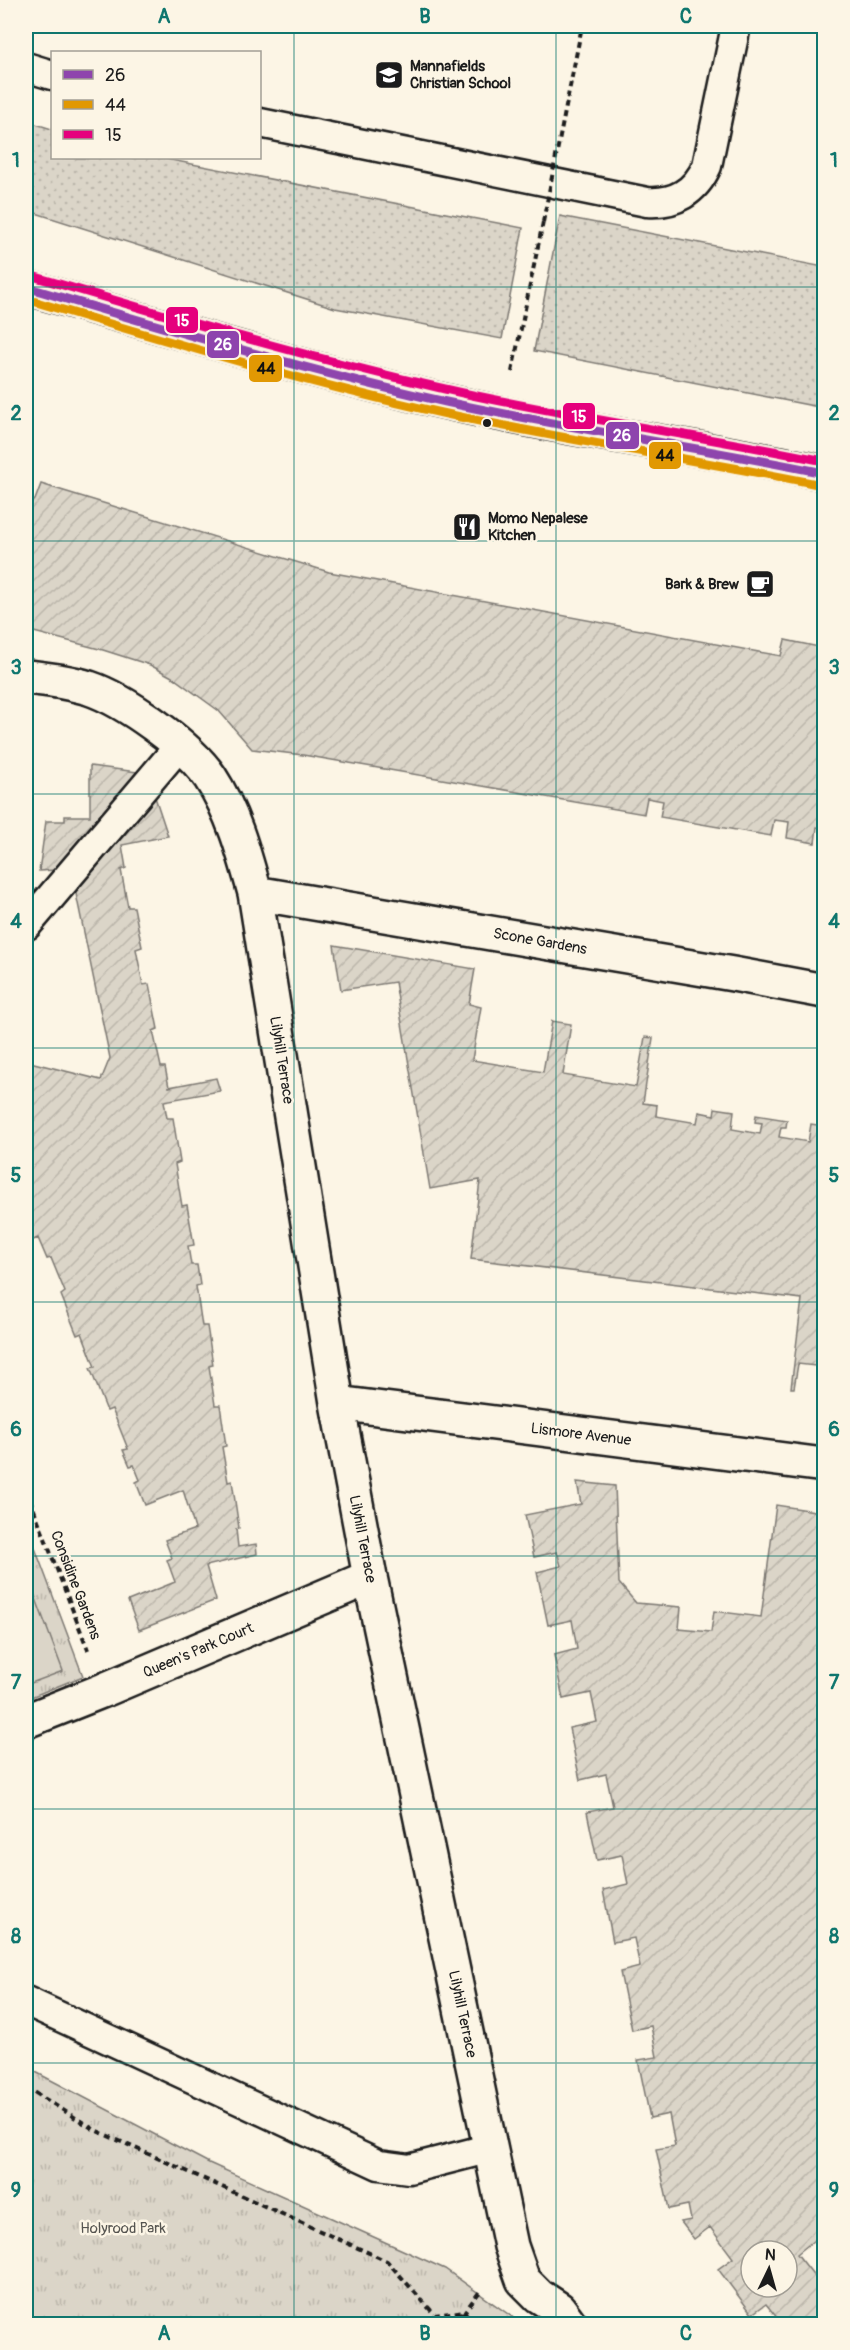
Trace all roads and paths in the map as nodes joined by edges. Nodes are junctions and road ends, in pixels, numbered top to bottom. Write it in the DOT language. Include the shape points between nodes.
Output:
graph roads {
  1 [pos="582,26"];
  2 [pos="736,26"];
  3 [pos="26,67"];
  4 [pos="51,75"];
  5 [pos="261,123"];
  6 [pos="26,287"];
  7 [pos="503,414"];
  8 [pos="825,472"];
  9 [pos="26,677"];
  10 [pos="180,745"];
  11 [pos="255,893"];
  12 [pos="27,925"];
  13 [pos="825,992"];
  14 [pos="336,1403"];
  15 [pos="825,1465"];
  16 [pos="26,1489"];
  17 [pos="370,1577"];
  18 [pos="104,1690"];
  19 [pos="26,1721"];
  20 [pos="26,2001"];
  21 [pos="26,2087"];
  22 [pos="491,2148"];
  23 [pos="486,2284"];
  24 [pos="465,2312"];
  25 [pos="284,2325"];
  26 [pos="379,2325"];
  27 [pos="439,2325"];
  28 [pos="460,2325"];
  29 [pos="473,2325"];
  30 [pos="570,2325"];
  1 -- 7 [label="path, bridge"];
  2 -- 5 [label="lane" via="707,166 699,182 673,201 647,202"];
  3 -- 4 [label="lane"];
  6 -- 7 [label="street" via="305,368"];
  7 -- 8 [label="street"];
  9 -- 10 [label="street, Lilyhill Terrace" via="90,688"];
  10 -- 11 [label="street, Lilyhill Terrace" via="200,764 220,795 239,839"];
  10 -- 12 [label="lane"];
  11 -- 13 [label="street, Scone Gardens"];
  11 -- 14 [label="street, Lilyhill Terrace"];
  14 -- 15 [label="street, Lismore Avenue"];
  14 -- 17 [label="street, Lilyhill Terrace"];
  16 -- 18 [label="path, Considine Gardens"];
  17 -- 18 [label="street, Queen's Park Court"];
  17 -- 22 [label="street, Lilyhill Terrace"];
  18 -- 19 [label="street, Queen's Park Court"];
  20 -- 22 [label="lane" via="379,2165 409,2169"];
  21 -- 24 [label="path" via="95,2130 387,2260 435,2315"];
  22 -- 30 [label="street, Lilyhill Terrace" via="523,2280 559,2309"];
  23 -- 24 [label="path"];
  24 -- 27 [label="path"];
  24 -- 28 [label="path"];
  24 -- 29 [label="path"];
  25 -- 26 [label="path"];
}
